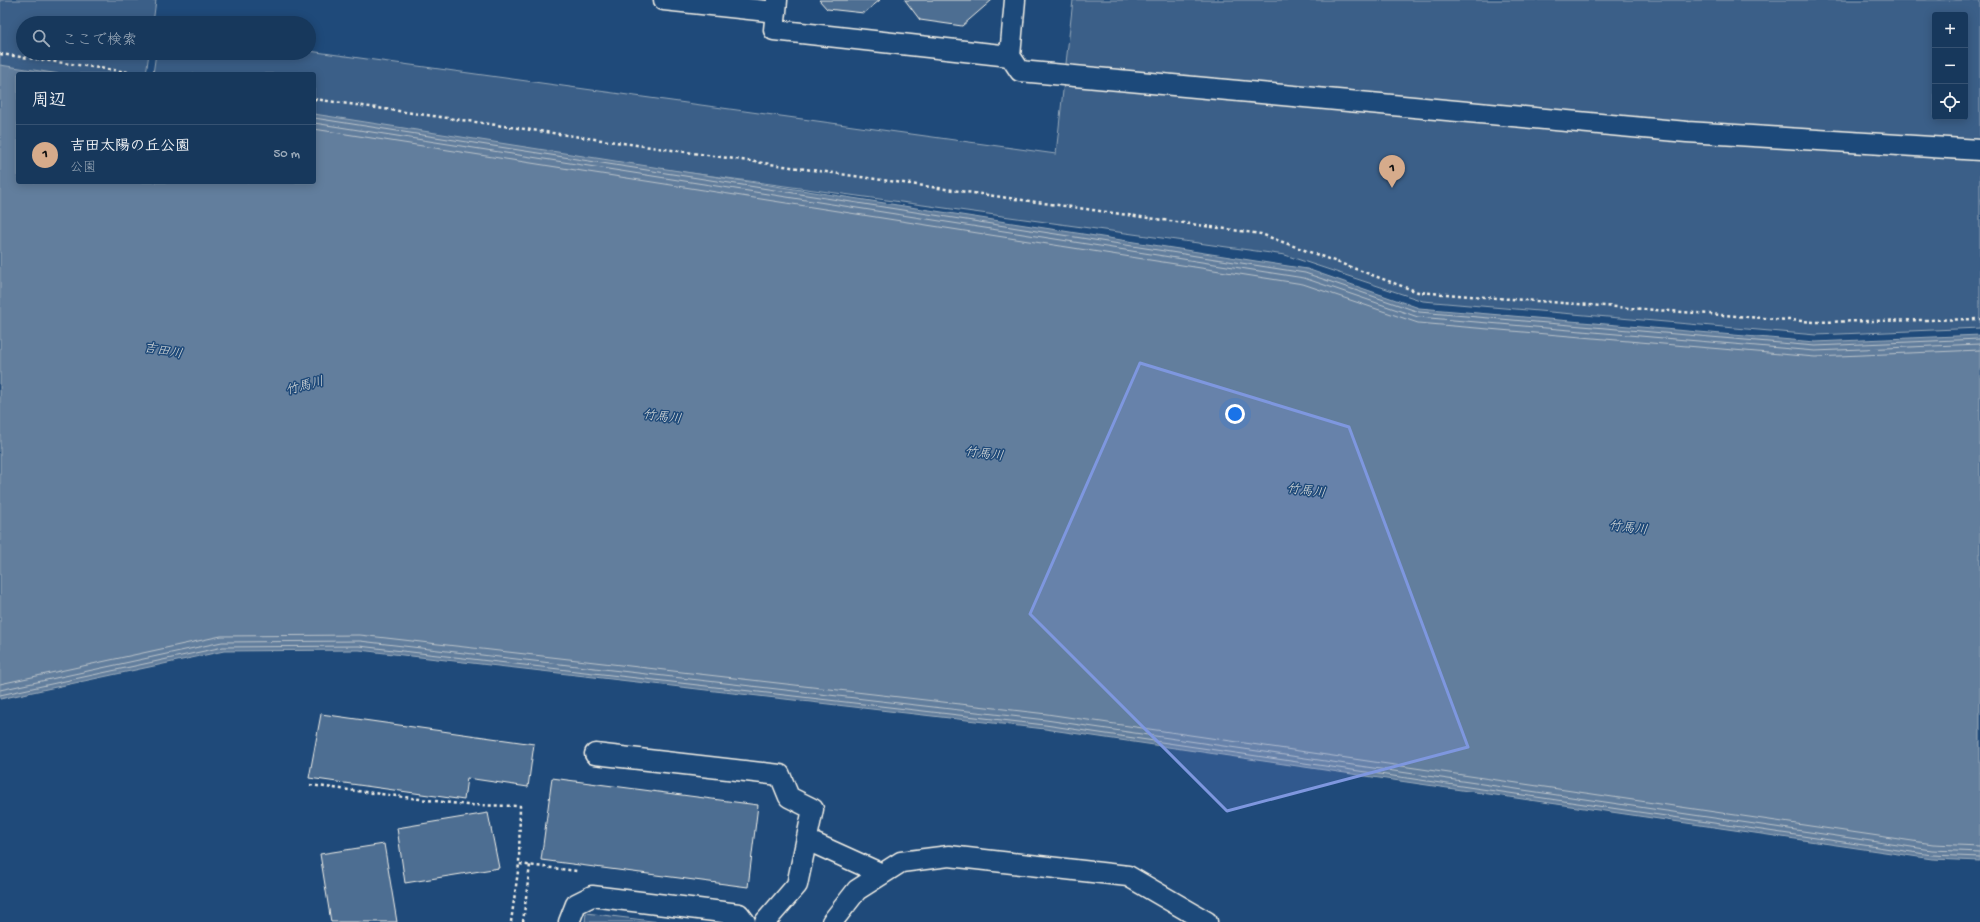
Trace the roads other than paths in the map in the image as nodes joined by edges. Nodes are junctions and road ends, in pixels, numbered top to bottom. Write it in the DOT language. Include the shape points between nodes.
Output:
graph roads {
  1 [pos="664,0"];
  2 [pos="1015,0"];
  3 [pos="777,6"];
  4 [pos="1010,56"];
  5 [pos="1980,150"];
  6 [pos="595,754"];
  7 [pos="807,840"];
  8 [pos="882,874"];
  9 [pos="569,922"];
  10 [pos="745,922"];
  11 [pos="764,922"];
  12 [pos="832,922"];
  13 [pos="1207,922"];
  1 -- 3 [label="lane"];
  2 -- 4 [label="lane"];
  3 -- 4 [label="lane" via="774,30"];
  4 -- 5 [label="lane" via="1020,71 1687,132"];
  6 -- 7 [label="lane" via="780,775 789,797 814,809"];
  7 -- 8 [label="lane"];
  7 -- 11 [label="lane" via="797,885"];
  8 -- 12 [label="lane" via="857,890"];
  8 -- 13 [label="lane" via="901,862 949,856 1128,876"];
  9 -- 10 [label="lane" via="576,904 592,896 739,914"];
}
